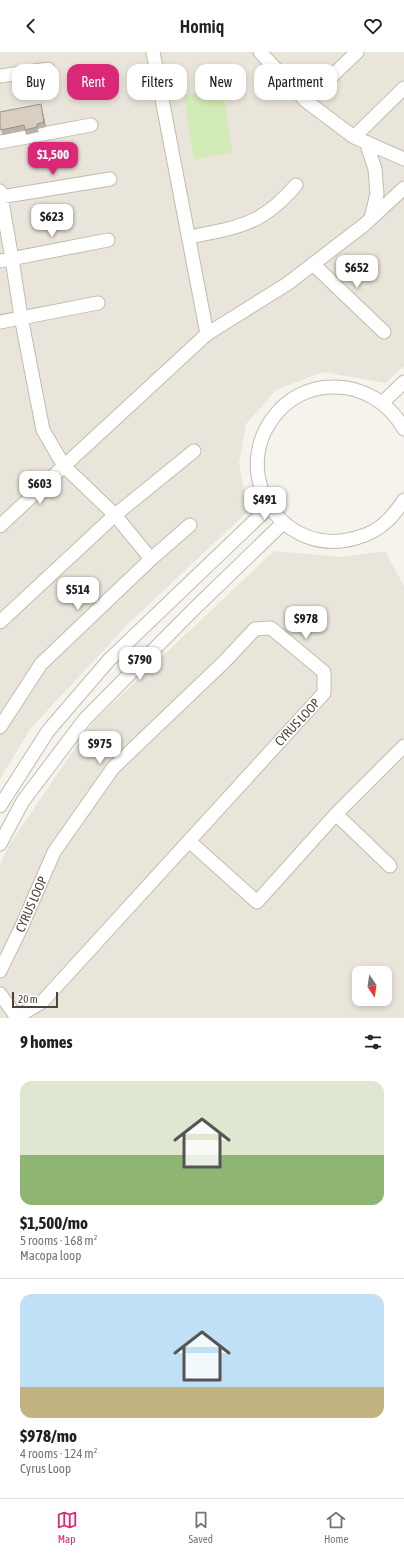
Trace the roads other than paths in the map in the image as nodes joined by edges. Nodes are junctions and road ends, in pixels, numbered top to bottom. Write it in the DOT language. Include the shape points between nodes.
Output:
graph roads {
  1 [pos="153,52"];
  2 [pos="357,52"];
  3 [pos="263,53"];
  4 [pos="12,74"];
  5 [pos="0,76"];
  6 [pos="404,88"];
  7 [pos="306,101"];
  8 [pos="91,125"];
  9 [pos="354,137"];
  10 [pos="0,142"];
  11 [pos="366,142"];
  12 [pos="404,159"];
  13 [pos="110,179"];
  14 [pos="296,185"];
  15 [pos="404,188"];
  16 [pos="0,195"];
  17 [pos="371,218"];
  18 [pos="190,237"];
  19 [pos="108,240"];
  20 [pos="6,260"];
  21 [pos="313,264"];
  22 [pos="98,303"];
  23 [pos="21,318"];
  24 [pos="0,322"];
  25 [pos="384,332"];
  26 [pos="207,334"];
  27 [pos="404,382"];
  28 [pos="382,403"];
  29 [pos="402,420"];
  30 [pos="194,451"];
  31 [pos="64,466"];
  32 [pos="404,500"];
  33 [pos="269,507"];
  34 [pos="115,515"];
  35 [pos="283,522"];
  36 [pos="1,523"];
  37 [pos="190,525"];
  38 [pos="151,559"];
  39 [pos="172,601"];
  40 [pos="187,616"];
  41 [pos="0,622"];
  42 [pos="0,727"];
  43 [pos="404,746"];
  44 [pos="0,806"];
  45 [pos="336,814"];
  46 [pos="189,841"];
  47 [pos="0,844"];
  48 [pos="390,866"];
  49 [pos="0,971"];
  50 [pos="0,994"];
  51 [pos="15,1017"];
  1 -- 18 [label="street"];
  2 -- 7 [label="street"];
  3 -- 7 [label="street"];
  4 -- 5 [label="street"];
  6 -- 9 [label="street"];
  7 -- 9 [label="street"];
  8 -- 10 [label="street"];
  9 -- 11 [label="street"];
  11 -- 12 [label="street"];
  11 -- 17 [label="street" via="375,169 377,194"];
  13 -- 16 [label="street"];
  14 -- 18 [label="street" via="268,213 254,220 234,228"];
  15 -- 17 [label="street"];
  16 -- 20 [label="street"];
  17 -- 21 [label="street"];
  18 -- 26 [label="street"];
  19 -- 20 [label="street"];
  20 -- 23 [label="street"];
  21 -- 25 [label="street"];
  21 -- 26 [label="street" via="287,284"];
  22 -- 23 [label="street"];
  23 -- 24 [label="street"];
  23 -- 31 [label="street" via="43,430"];
  26 -- 31 [label="street"];
  27 -- 28 [label="street"];
  28 -- 29 [label="street"];
  28 -- 33 [label="street" via="356,390 328,387 300,395 282,408 268,424 258,451 258,480"];
  30 -- 34 [label="street"];
  31 -- 34 [label="street"];
  31 -- 36 [label="street"];
  32 -- 35 [label="street" via="387,522 376,530 349,540 335,542 314,539 294,531"];
  33 -- 35 [label="street"];
  33 -- 39 [label="street"];
  34 -- 38 [label="street"];
  34 -- 41 [label="street"];
  35 -- 40 [label="street"];
  37 -- 38 [label="street"];
  38 -- 42 [label="street" via="41,664"];
  39 -- 40 [label="street"];
  39 -- 44 [label="street" via="109,660 48,731"];
  40 -- 47 [label="street" via="85,719 23,801"];
  43 -- 45 [label="street"];
  45 -- 46 [label="street" via="256,902"];
  45 -- 48 [label="street"];
  46 -- 49 [label="street, CYRUS LOOP" via="324,693 324,672 271,628 255,629 113,768 54,852"];
  46 -- 51 [label="street, CYRUS LOOP" via="42,1002"];
  50 -- 51 [label="street, CYRUS LOOP"];
}
